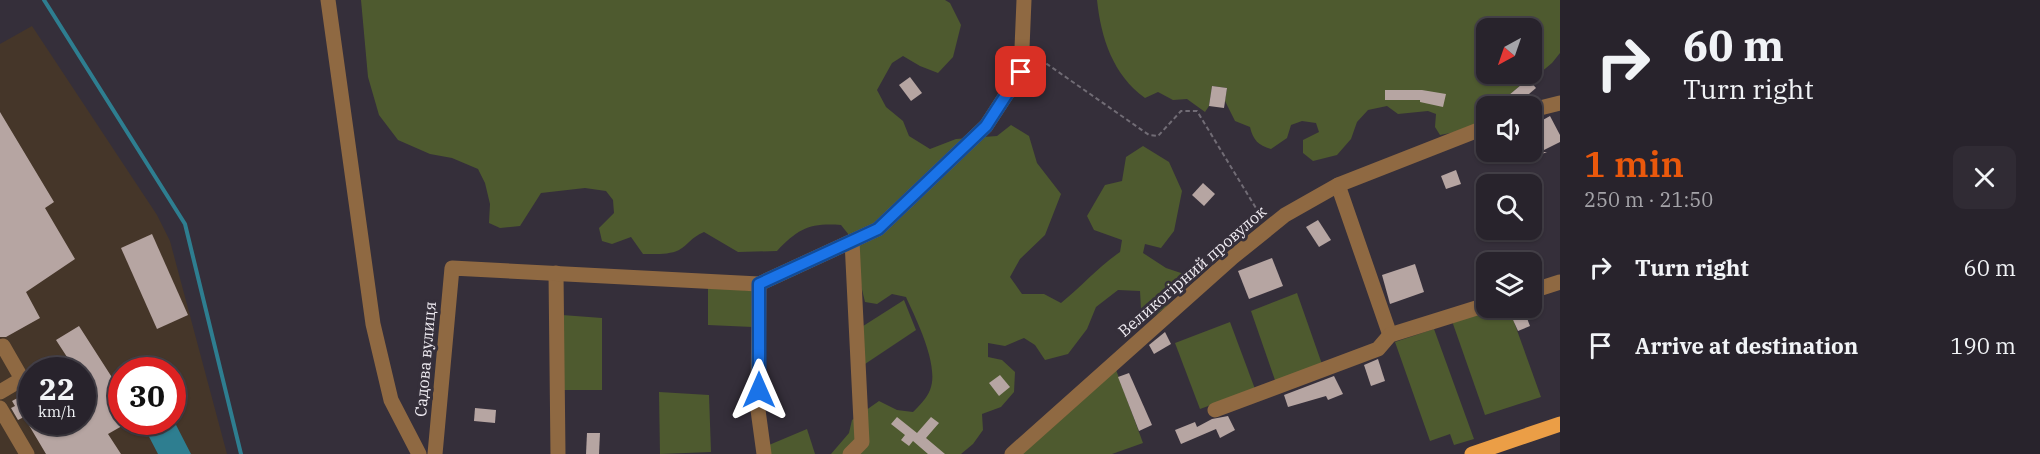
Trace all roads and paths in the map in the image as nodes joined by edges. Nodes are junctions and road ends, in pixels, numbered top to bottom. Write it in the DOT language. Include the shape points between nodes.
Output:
graph roads {
  1 [pos="328,0"];
  2 [pos="1024,0"];
  3 [pos="1022,47"];
  4 [pos="1560,104"];
  5 [pos="1542,108"];
  6 [pos="1476,131"];
  7 [pos="1338,185"];
  8 [pos="1269,228"];
  9 [pos="852,241"];
  10 [pos="556,273"];
  11 [pos="1560,282"];
  12 [pos="759,284"];
  13 [pos="1542,288"];
  14 [pos="1476,308"];
  15 [pos="1390,335"];
  16 [pos="3,346"];
  17 [pos="0,392"];
  18 [pos="0,408"];
  19 [pos="1215,410"];
  20 [pos="1560,424"];
  21 [pos="27,454"];
  22 [pos="419,454"];
  23 [pos="435,454"];
  24 [pos="558,454"];
  25 [pos="764,454"];
  26 [pos="850,454"];
  27 [pos="1012,454"];
  28 [pos="1472,454"];
  1 -- 22 [label="street" via="372,324 391,400"];
  2 -- 3 [label="street"];
  3 -- 8 [label="path" via="1149,135 1158,136 1180,111 1197,111"];
  3 -- 9 [label="street" via="1021,72 986,126 878,229"];
  4 -- 5 [label="street"];
  6 -- 7 [label="street, Великогірний провулок"];
  7 -- 8 [label="street, Великогірний провулок"];
  7 -- 15 [label="street"];
  8 -- 27 [label="street, Великогірний провулок"];
  9 -- 12 [label="street"];
  9 -- 26 [label="street" via="862,442"];
  10 -- 12 [label="street"];
  10 -- 23 [label="street, Садова вулиця" via="452,268"];
  10 -- 24 [label="street"];
  11 -- 13 [label="street"];
  12 -- 25 [label="street" via="758,410"];
  14 -- 15 [label="street"];
  15 -- 19 [label="street" via="1378,349"];
  16 -- 17 [label="street" via="22,379"];
  18 -- 21 [label="street"];
  20 -- 28 [label="main road"];
}
